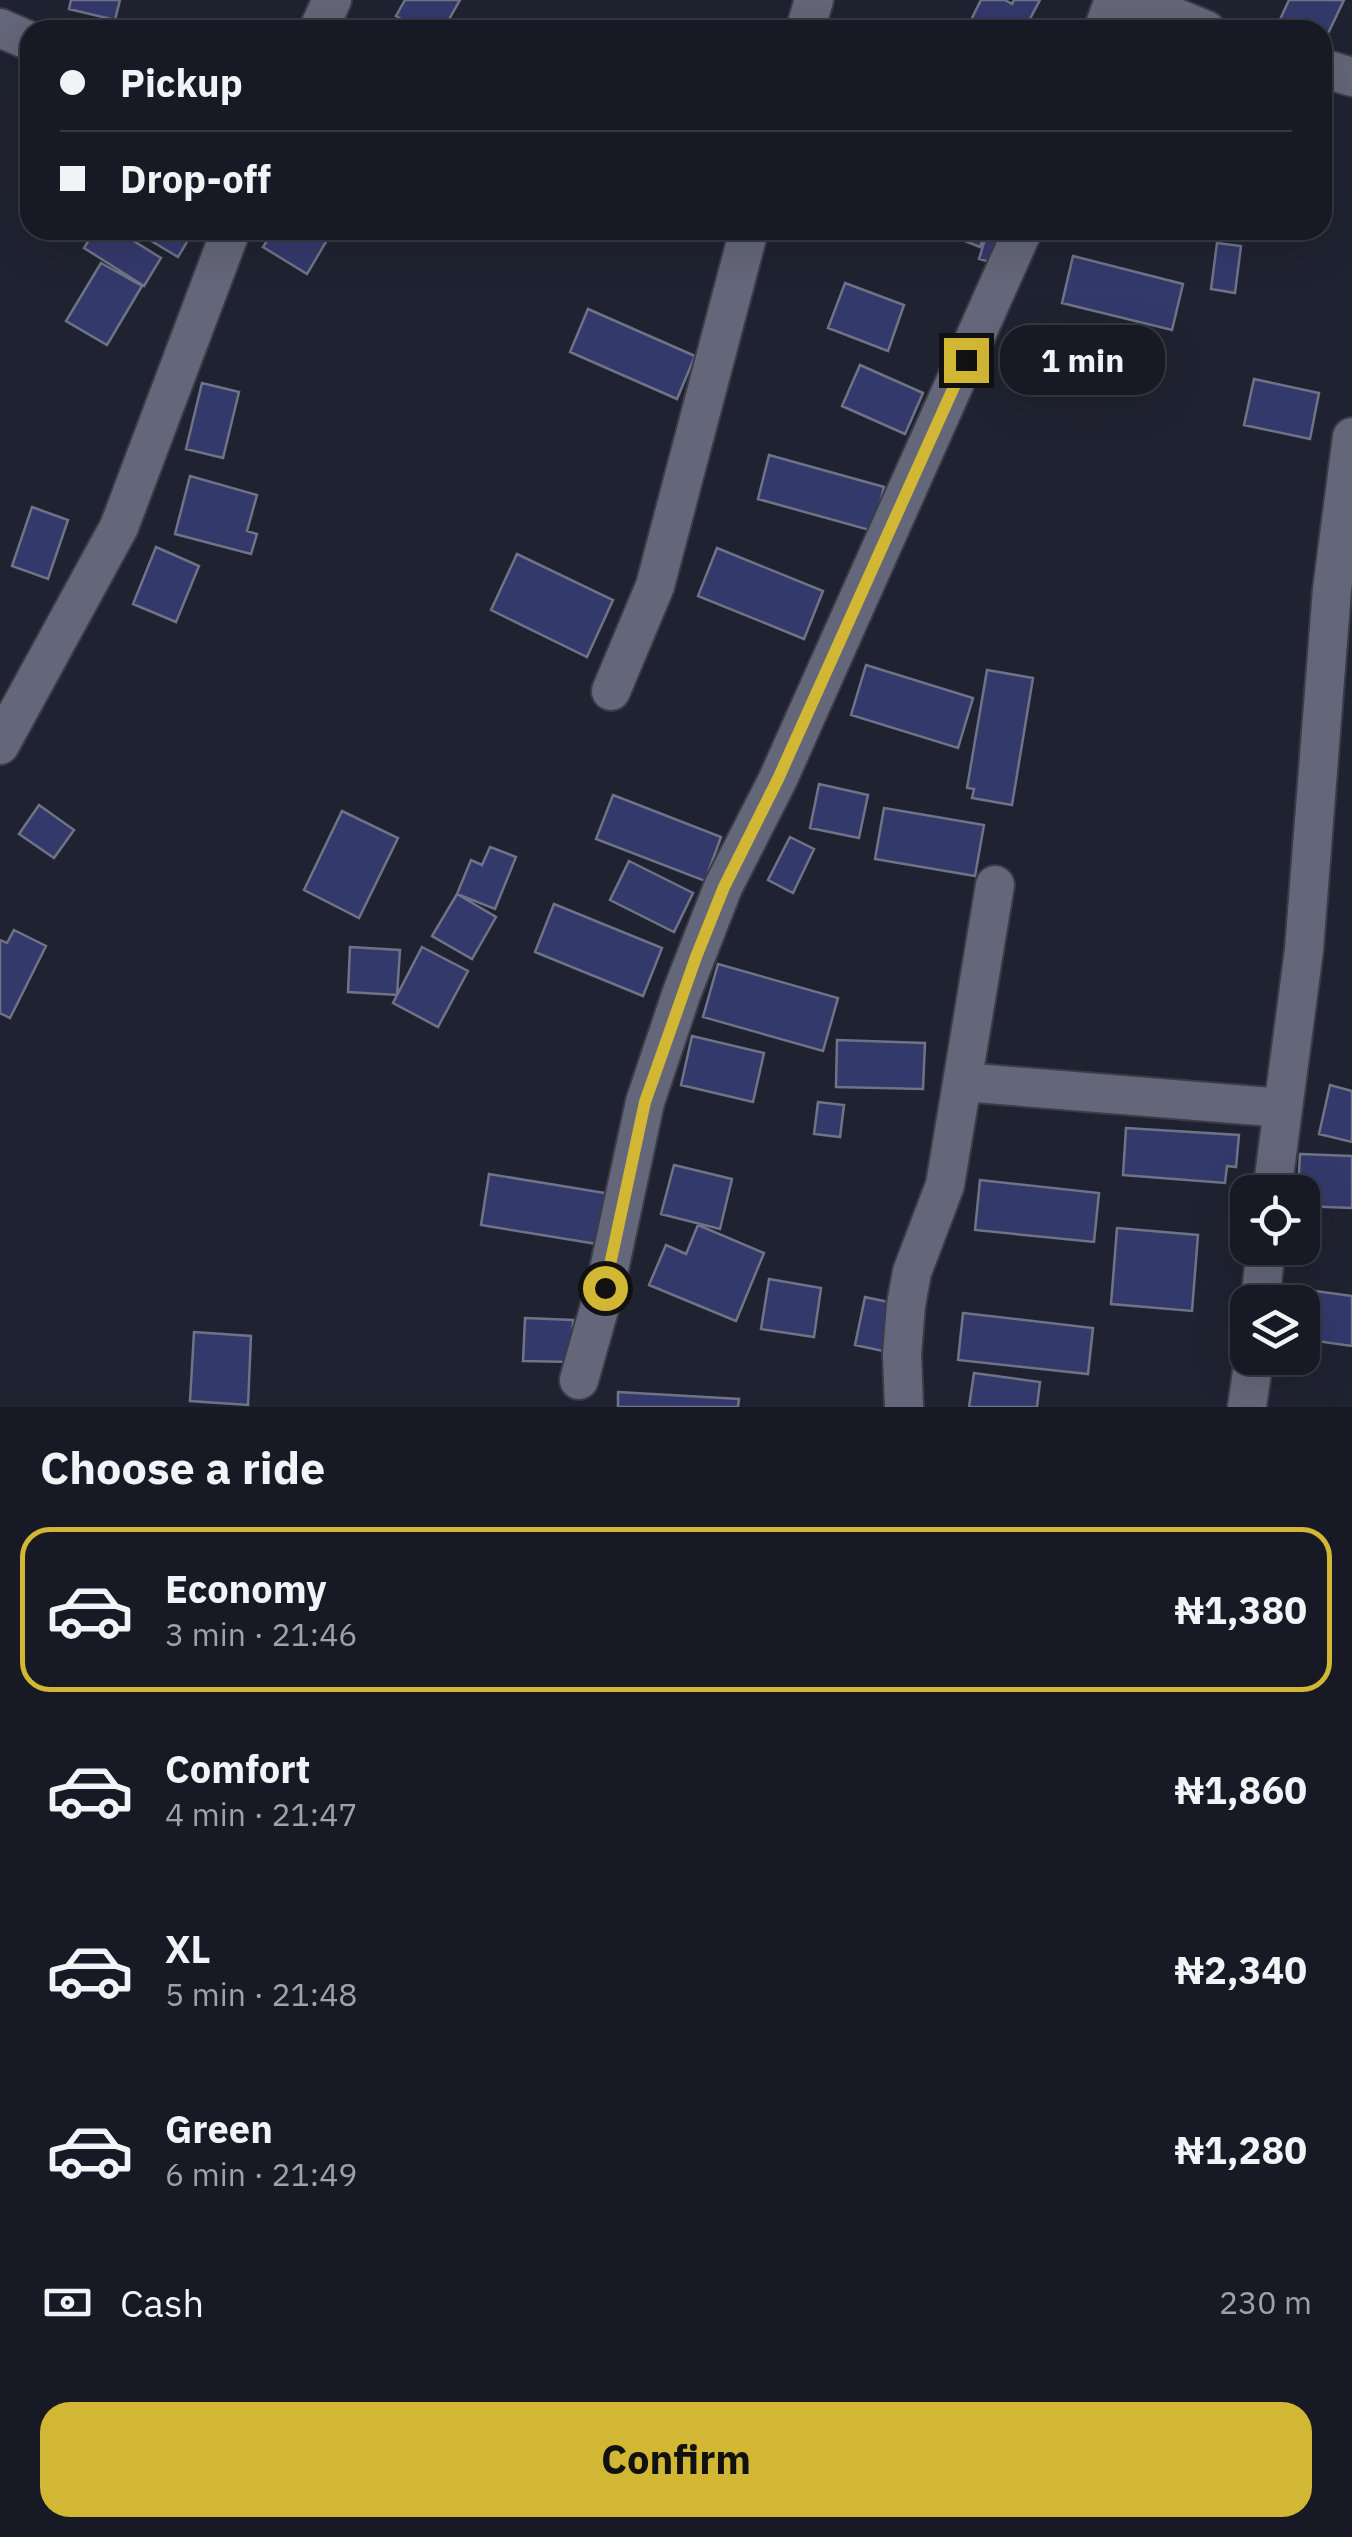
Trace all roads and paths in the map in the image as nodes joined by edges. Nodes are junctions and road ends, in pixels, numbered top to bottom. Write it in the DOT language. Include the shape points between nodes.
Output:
graph roads {
  1 [pos="1133,0"];
  2 [pos="1182,20"];
  3 [pos="227,240"];
  4 [pos="747,240"];
  5 [pos="1020,240"];
  6 [pos="1352,437"];
  7 [pos="611,691"];
  8 [pos="0,746"];
  9 [pos="995,884"];
  10 [pos="963,1082"];
  11 [pos="1282,1108"];
  12 [pos="1274,1175"];
  13 [pos="1252,1375"];
  14 [pos="579,1380"];
  15 [pos="904,1407"];
  16 [pos="1247,1407"];
  1 -- 2 [label="street"];
  3 -- 8 [label="street" via="119,526"];
  4 -- 7 [label="street" via="655,586"];
  5 -- 14 [label="street" via="696,957 645,1102"];
  6 -- 11 [label="street" via="1332,590 1304,950"];
  9 -- 10 [label="street"];
  10 -- 11 [label="street"];
  10 -- 15 [label="street" via="945,1184 912,1272 902,1354"];
  11 -- 12 [label="street"];
  13 -- 16 [label="street"];
}
